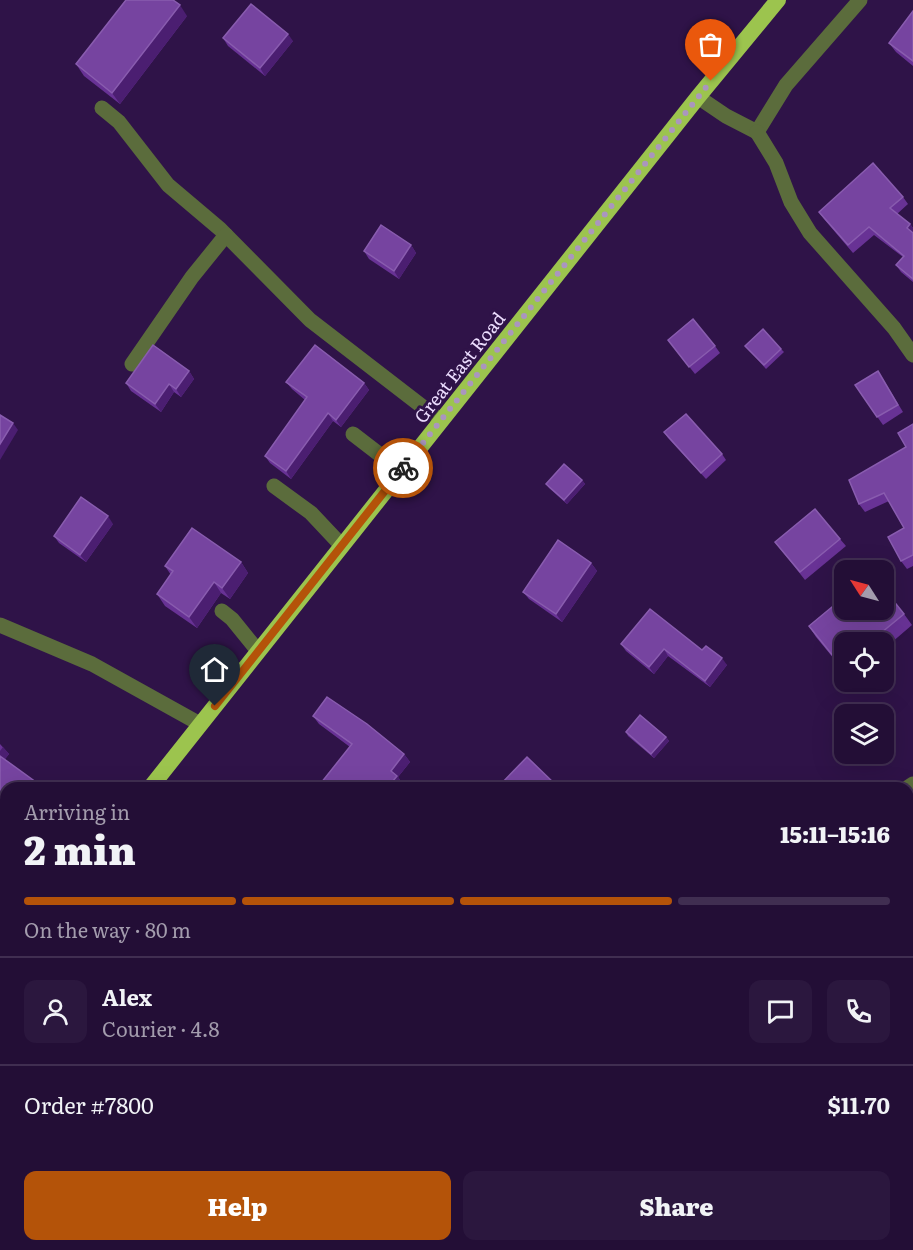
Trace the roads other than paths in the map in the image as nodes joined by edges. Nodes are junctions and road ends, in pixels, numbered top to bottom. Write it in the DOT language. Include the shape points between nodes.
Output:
graph roads {
  1 [pos="778,0"];
  2 [pos="860,0"];
  3 [pos="698,97"];
  4 [pos="102,108"];
  5 [pos="757,132"];
  6 [pos="226,236"];
  7 [pos="913,355"];
  8 [pos="132,364"];
  9 [pos="441,421"];
  10 [pos="353,434"];
  11 [pos="401,471"];
  12 [pos="274,486"];
  13 [pos="342,546"];
  14 [pos="222,611"];
  15 [pos="0,625"];
  16 [pos="258,651"];
  17 [pos="200,724"];
  18 [pos="155,782"];
  1 -- 3 [label="highway, Great East Road"];
  2 -- 5 [label="street" via="786,85"];
  3 -- 5 [label="street"];
  3 -- 9 [label="highway, Great East Road"];
  4 -- 6 [label="street" via="119,122 168,185"];
  5 -- 7 [label="street" via="810,233"];
  6 -- 8 [label="street" via="192,277"];
  6 -- 9 [label="street" via="310,320"];
  9 -- 11 [label="highway, Great East Road"];
  10 -- 11 [label="street"];
  11 -- 13 [label="highway, Great East Road"];
  12 -- 13 [label="street" via="311,513"];
  13 -- 16 [label="highway, Great East Road"];
  14 -- 16 [label="street"];
  15 -- 17 [label="street" via="92,664"];
  16 -- 17 [label="highway, Great East Road"];
  17 -- 18 [label="highway, Great East Road"];
}
